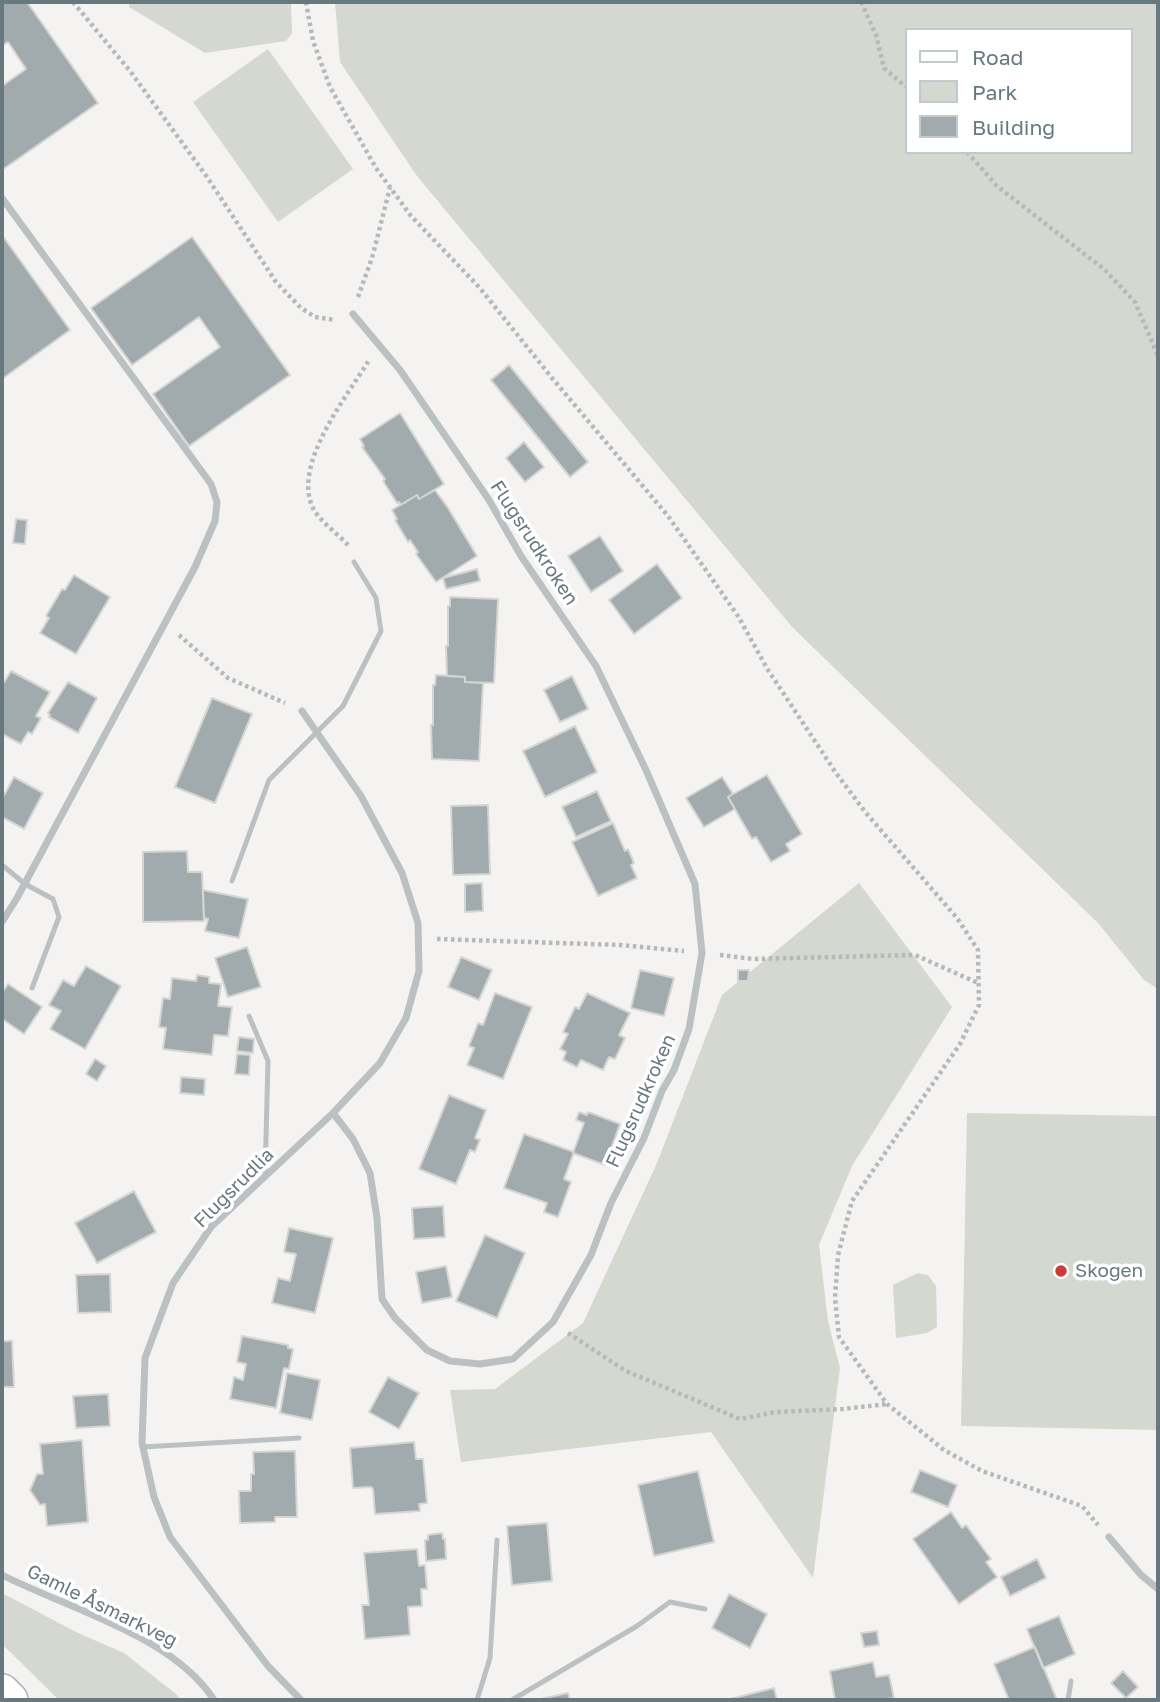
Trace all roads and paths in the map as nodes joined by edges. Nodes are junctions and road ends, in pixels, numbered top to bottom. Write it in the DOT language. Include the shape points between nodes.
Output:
graph roads {
  1 [pos="73,2"];
  2 [pos="306,2"];
  3 [pos="861,2"];
  4 [pos="904,85"];
  5 [pos="969,154"];
  6 [pos="390,187"];
  7 [pos="2,198"];
  8 [pos="353,314"];
  9 [pos="378,344"];
  10 [pos="1158,356"];
  11 [pos="354,562"];
  12 [pos="165,623"];
  13 [pos="302,711"];
  14 [pos="317,731"];
  15 [pos="2,865"];
  16 [pos="232,881"];
  17 [pos="25,884"];
  18 [pos="2,922"];
  19 [pos="32,988"];
  20 [pos="249,1016"];
  21 [pos="333,1113"];
  22 [pos="265,1178"];
  23 [pos="553,1322"];
  24 [pos="887,1404"];
  25 [pos="299,1438"];
  26 [pos="142,1447"];
  27 [pos="1109,1537"];
  28 [pos="496,1540"];
  29 [pos="2,1575"];
  30 [pos="1158,1589"];
  31 [pos="705,1609"];
  32 [pos="1071,1681"];
  33 [pos="2,1692"];
  34 [pos="10,1700"];
  35 [pos="214,1700"];
  36 [pos="301,1700"];
  37 [pos="477,1700"];
  38 [pos="512,1700"];
  39 [pos="1068,1700"];
  1 -- 8 [label="path" via="207,177 276,282 315,317 334,320"];
  2 -- 6 [label="path" via="313,41 330,87"];
  3 -- 4 [label="path" via="884,68"];
  5 -- 10 [label="path" via="997,186 1105,270 1135,302"];
  6 -- 8 [label="path"];
  6 -- 24 [label="path" via="668,516 738,616 836,772 957,918 978,950 979,1004 960,1044 852,1201 838,1255 835,1298 839,1337"];
  7 -- 12 [label="street" via="211,484 218,502 215,521"];
  8 -- 9 [label="street, Flugsrudkroken"];
  9 -- 11 [label="path" via="315,448 308,485 314,510 351,548"];
  9 -- 23 [label="street, Flugsrudkroken" via="456,450 596,666 695,884 702,953 690,1029 591,1255"];
  11 -- 14 [label="lane" via="376,598 381,631 343,706"];
  12 -- 13 [label="path" via="228,678"];
  12 -- 17 [label="street"];
  13 -- 14 [label="street, Flugsrudlia"];
  14 -- 16 [label="lane" via="269,780"];
  14 -- 21 [label="street, Flugsrudlia" via="361,796 402,873 419,931 419,971 406,1018 380,1063"];
  15 -- 17 [label="lane"];
  17 -- 18 [label="street"];
  17 -- 19 [label="lane" via="53,900 59,917"];
  20 -- 22 [label="lane" via="268,1061"];
  21 -- 22 [label="street, Flugsrudlia"];
  21 -- 23 [label="street, Flugsrudkroken" via="354,1139 370,1173 382,1299 394,1318 427,1350 450,1361 480,1364 513,1359"];
  22 -- 26 [label="street, Flugsrudlia" via="211,1227 173,1283 145,1358"];
  23 -- 24 [label="path" via="626,1371 740,1419"];
  24 -- 27 [label="path" via="944,1450 982,1471 1082,1506"];
  25 -- 26 [label="lane"];
  26 -- 36 [label="street, Flugsrudlia" via="170,1537 268,1666"];
  27 -- 30 [label="street"];
  28 -- 37 [label="lane" via="491,1658"];
  29 -- 35 [label="street, Gamle Åsmarkveg" via="164,1651 192,1672"];
  31 -- 38 [label="lane" via="670,1602"];
  32 -- 39 [label="lane"];
  33 -- 34 [label="main road"];
}
